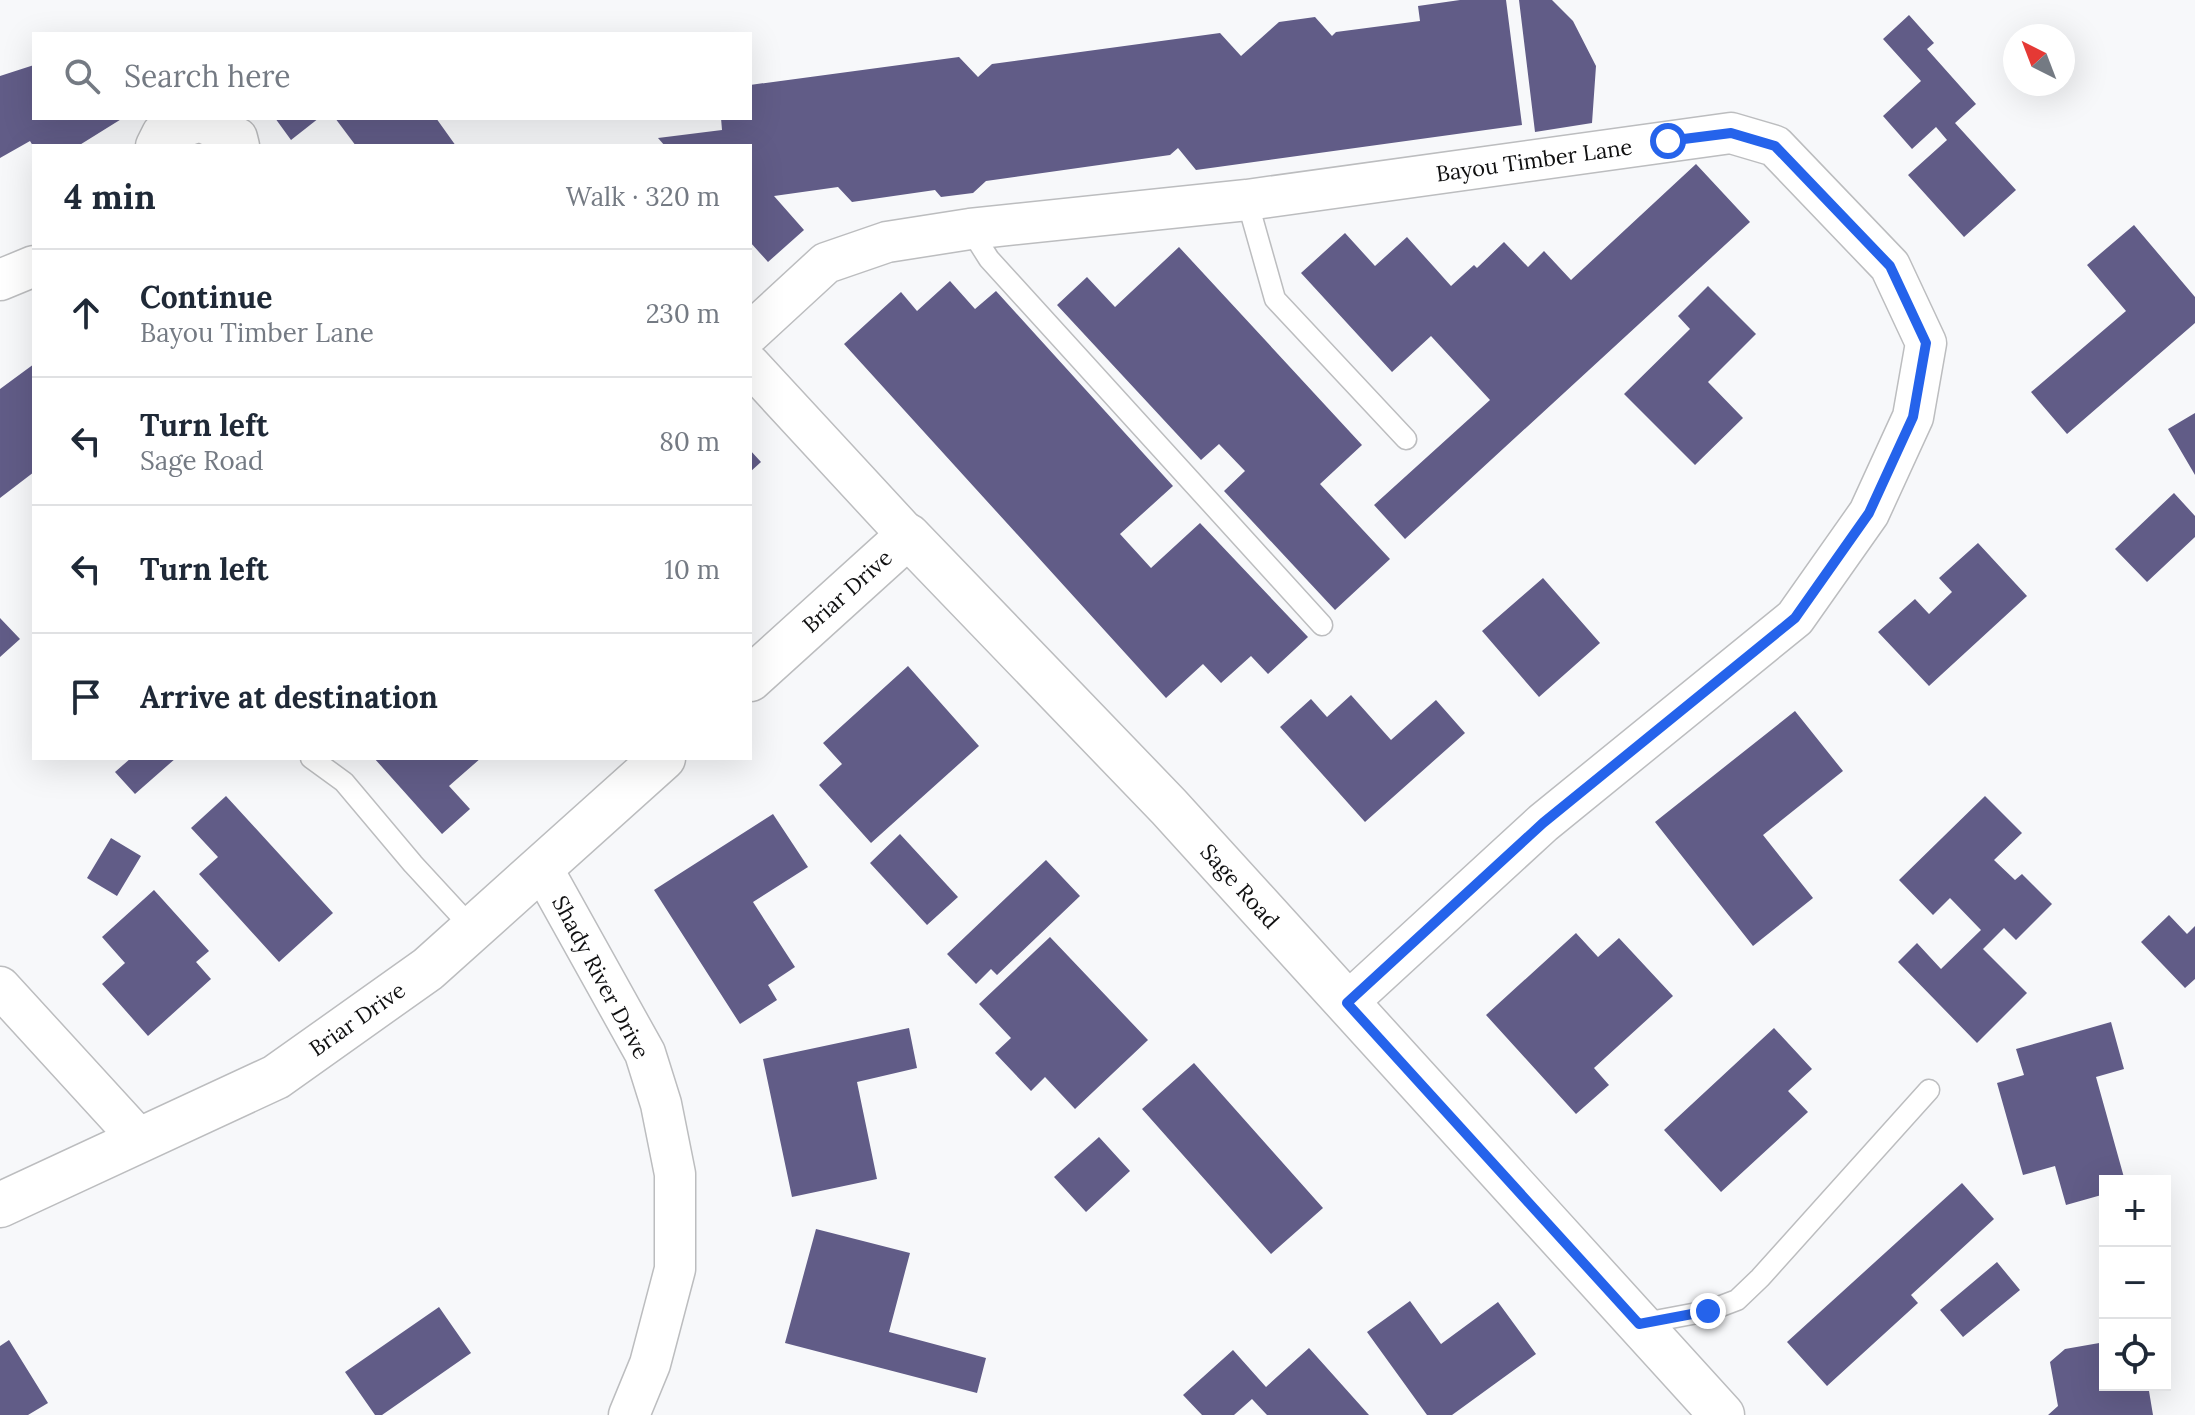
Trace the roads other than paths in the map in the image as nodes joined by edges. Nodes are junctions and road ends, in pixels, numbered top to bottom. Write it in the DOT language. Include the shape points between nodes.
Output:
graph roads {
  1 [pos="157,144"];
  2 [pos="238,144"];
  3 [pos="1247,200"];
  4 [pos="970,229"];
  5 [pos="32,267"];
  6 [pos="0,280"];
  7 [pos="752,331"];
  8 [pos="752,367"];
  9 [pos="1406,439"];
  10 [pos="908,536"];
  11 [pos="1322,625"];
  12 [pos="752,677"];
  13 [pos="314,760"];
  14 [pos="661,760"];
  15 [pos="542,868"];
  16 [pos="473,929"];
  17 [pos="0,987"];
  18 [pos="1347,1003"];
  19 [pos="1929,1090"];
  20 [pos="141,1141"];
  21 [pos="0,1205"];
  22 [pos="1639,1324"];
  23 [pos="1709,1411"];
  24 [pos="629,1415"];
  1 -- 2 [label="street" via="162,134 200,121 237,138"];
  3 -- 4 [label="street, Bayou Timber Lane"];
  3 -- 9 [label="lane" via="1275,299"];
  3 -- 18 [label="street, Bayou Timber Lane" via="1731,133 1775,146 1890,266 1926,343 1913,417 1869,513 1795,618 1543,823"];
  4 -- 7 [label="street, Bayou Timber Lane" via="887,242 826,263"];
  4 -- 11 [label="lane" via="989,259"];
  5 -- 6 [label="street"];
  8 -- 10 [label="street, Sage Road"];
  10 -- 12 [label="street, Briar Drive"];
  10 -- 18 [label="street, Sage Road" via="1169,807"];
  13 -- 16 [label="lane" via="344,782"];
  14 -- 15 [label="street, Briar Drive"];
  15 -- 16 [label="street, Briar Drive"];
  15 -- 24 [label="street, Shady River Drive" via="645,1053 675,1174 675,1269 650,1364"];
  16 -- 20 [label="street, Briar Drive" via="428,969 276,1077"];
  17 -- 20 [label="street"];
  18 -- 22 [label="street, Sage Road"];
  19 -- 22 [label="lane" via="1737,1300"];
  20 -- 21 [label="street, Briar Drive"];
  22 -- 23 [label="street, Sage Road"];
}
